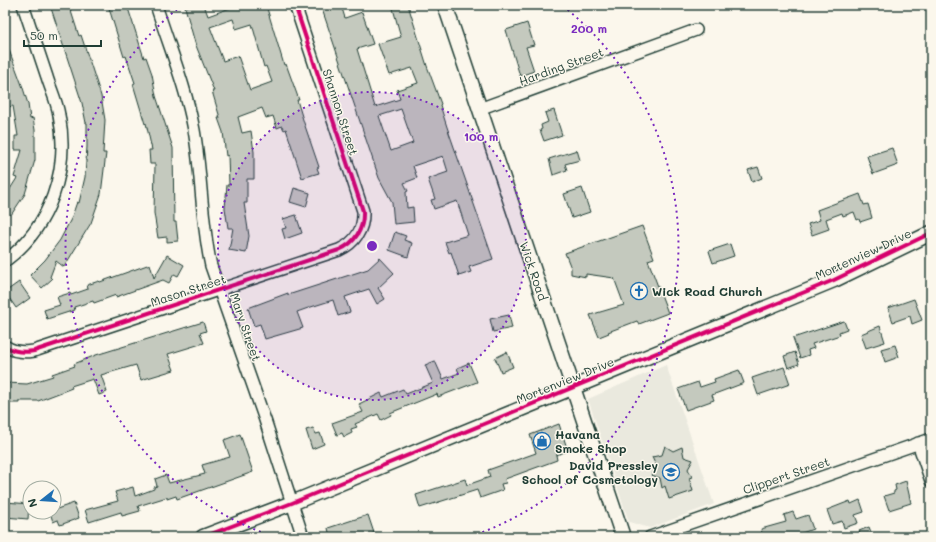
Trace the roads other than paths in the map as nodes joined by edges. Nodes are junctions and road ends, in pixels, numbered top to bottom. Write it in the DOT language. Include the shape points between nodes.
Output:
graph roads {
  1 [pos="23,5"];
  2 [pos="156,5"];
  3 [pos="295,5"];
  4 [pos="445,5"];
  5 [pos="696,30"];
  6 [pos="479,109"];
  7 [pos="361,227"];
  8 [pos="931,233"];
  9 [pos="5,261"];
  10 [pos="219,290"];
  11 [pos="8,348"];
  12 [pos="573,387"];
  13 [pos="931,439"];
  14 [pos="918,443"];
  15 [pos="931,481"];
  16 [pos="292,503"];
  17 [pos="203,537"];
  18 [pos="303,537"];
  19 [pos="624,537"];
  20 [pos="650,537"];
  1 -- 9 [label="street" via="59,114 62,148 56,187 49,208 27,242"];
  2 -- 10 [label="street, Mary Street" via="190,111 200,176 205,241"];
  3 -- 7 [label="street, Shannon Street" via="361,204"];
  4 -- 6 [label="street, Wick Road"];
  5 -- 6 [label="street, Harding Street"];
  6 -- 12 [label="street, Wick Road"];
  7 -- 10 [label="street, Mason Street" via="353,241 339,250"];
  8 -- 12 [label="street, Mortenview Drive" via="834,280"];
  10 -- 11 [label="street, Mason Street" via="34,351 22,353"];
  10 -- 16 [label="street, Mary Street"];
  12 -- 16 [label="street, Mortenview Drive"];
  12 -- 19 [label="street, Wick Road"];
  13 -- 14 [label="street, Clippert Street"];
  14 -- 15 [label="street"];
  14 -- 20 [label="street, Clippert Street"];
  16 -- 17 [label="street, Mortenview Drive"];
  16 -- 18 [label="street, Mary Street"];
}
